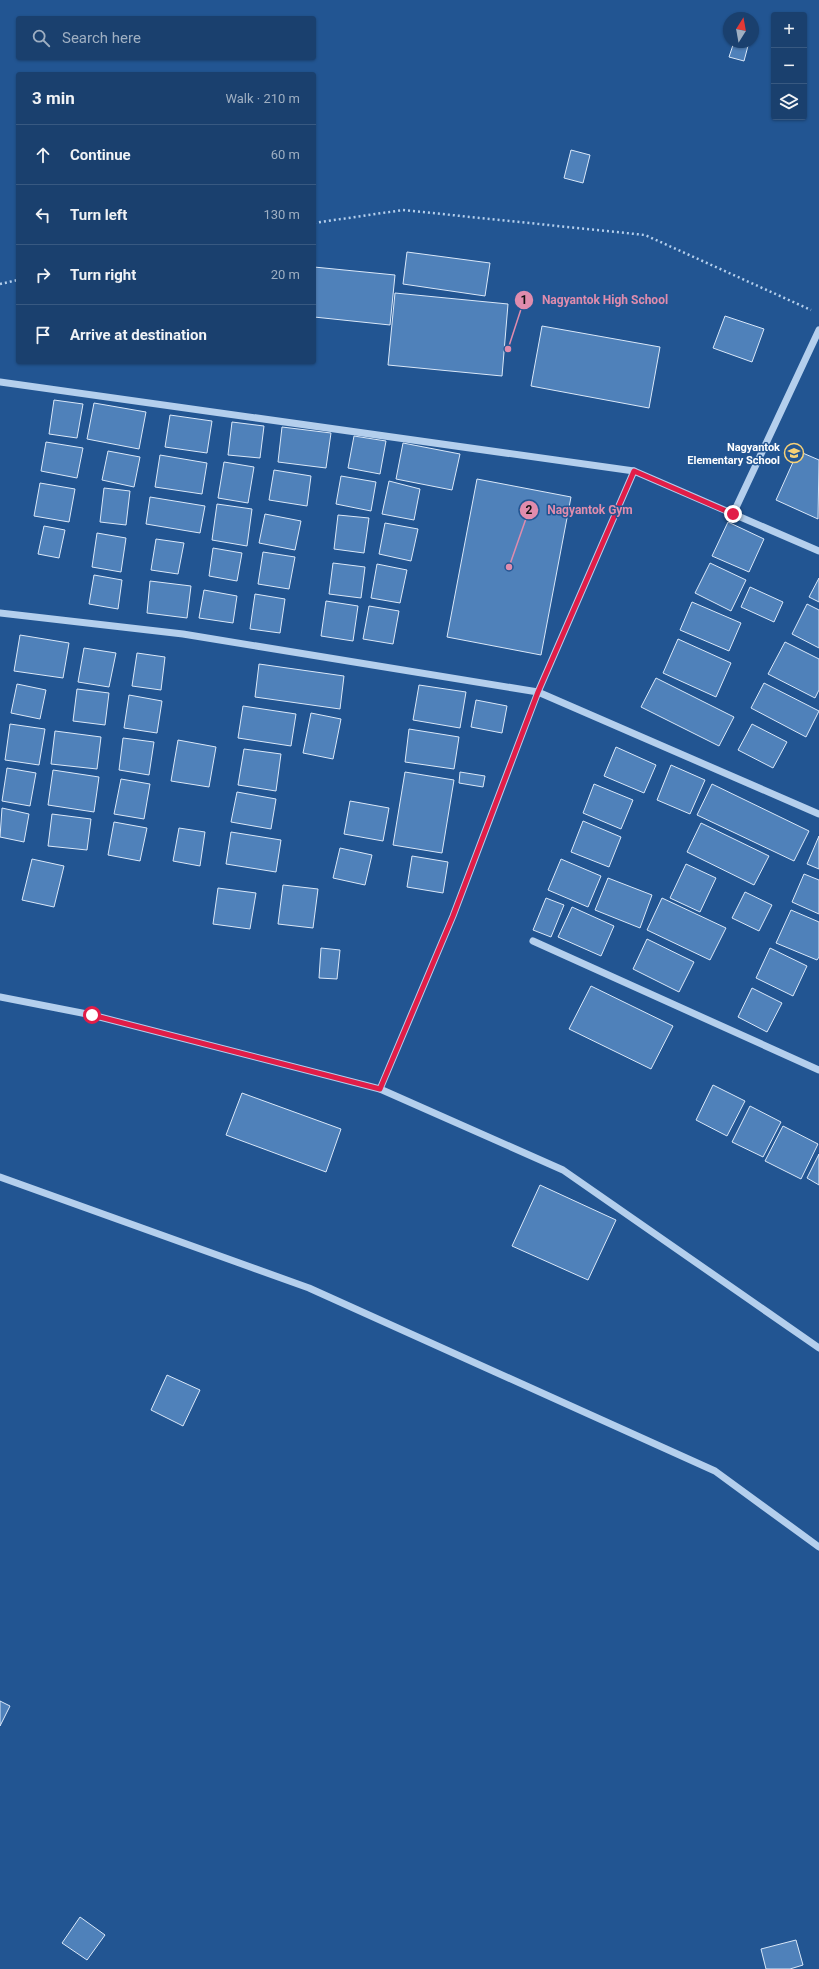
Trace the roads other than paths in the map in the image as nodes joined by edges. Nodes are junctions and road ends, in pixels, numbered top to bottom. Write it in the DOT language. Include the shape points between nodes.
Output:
graph roads {
  1 [pos="819,330"];
  2 [pos="0,382"];
  3 [pos="634,471"];
  4 [pos="733,514"];
  5 [pos="819,551"];
  6 [pos="0,613"];
  7 [pos="538,692"];
  8 [pos="819,814"];
  9 [pos="533,941"];
  10 [pos="0,997"];
  11 [pos="819,1070"];
  12 [pos="380,1089"];
  13 [pos="0,1177"];
  14 [pos="819,1348"];
  15 [pos="819,1548"];
  1 -- 4 [label="street"];
  2 -- 3 [label="street"];
  3 -- 4 [label="street"];
  3 -- 7 [label="street"];
  4 -- 5 [label="street"];
  6 -- 7 [label="street" via="183,634"];
  7 -- 8 [label="street"];
  7 -- 12 [label="street" via="453,916"];
  9 -- 11 [label="street"];
  10 -- 12 [label="street" via="92,1015"];
  12 -- 14 [label="street" via="563,1170"];
  13 -- 15 [label="street" via="316,1291 715,1472"];
}
